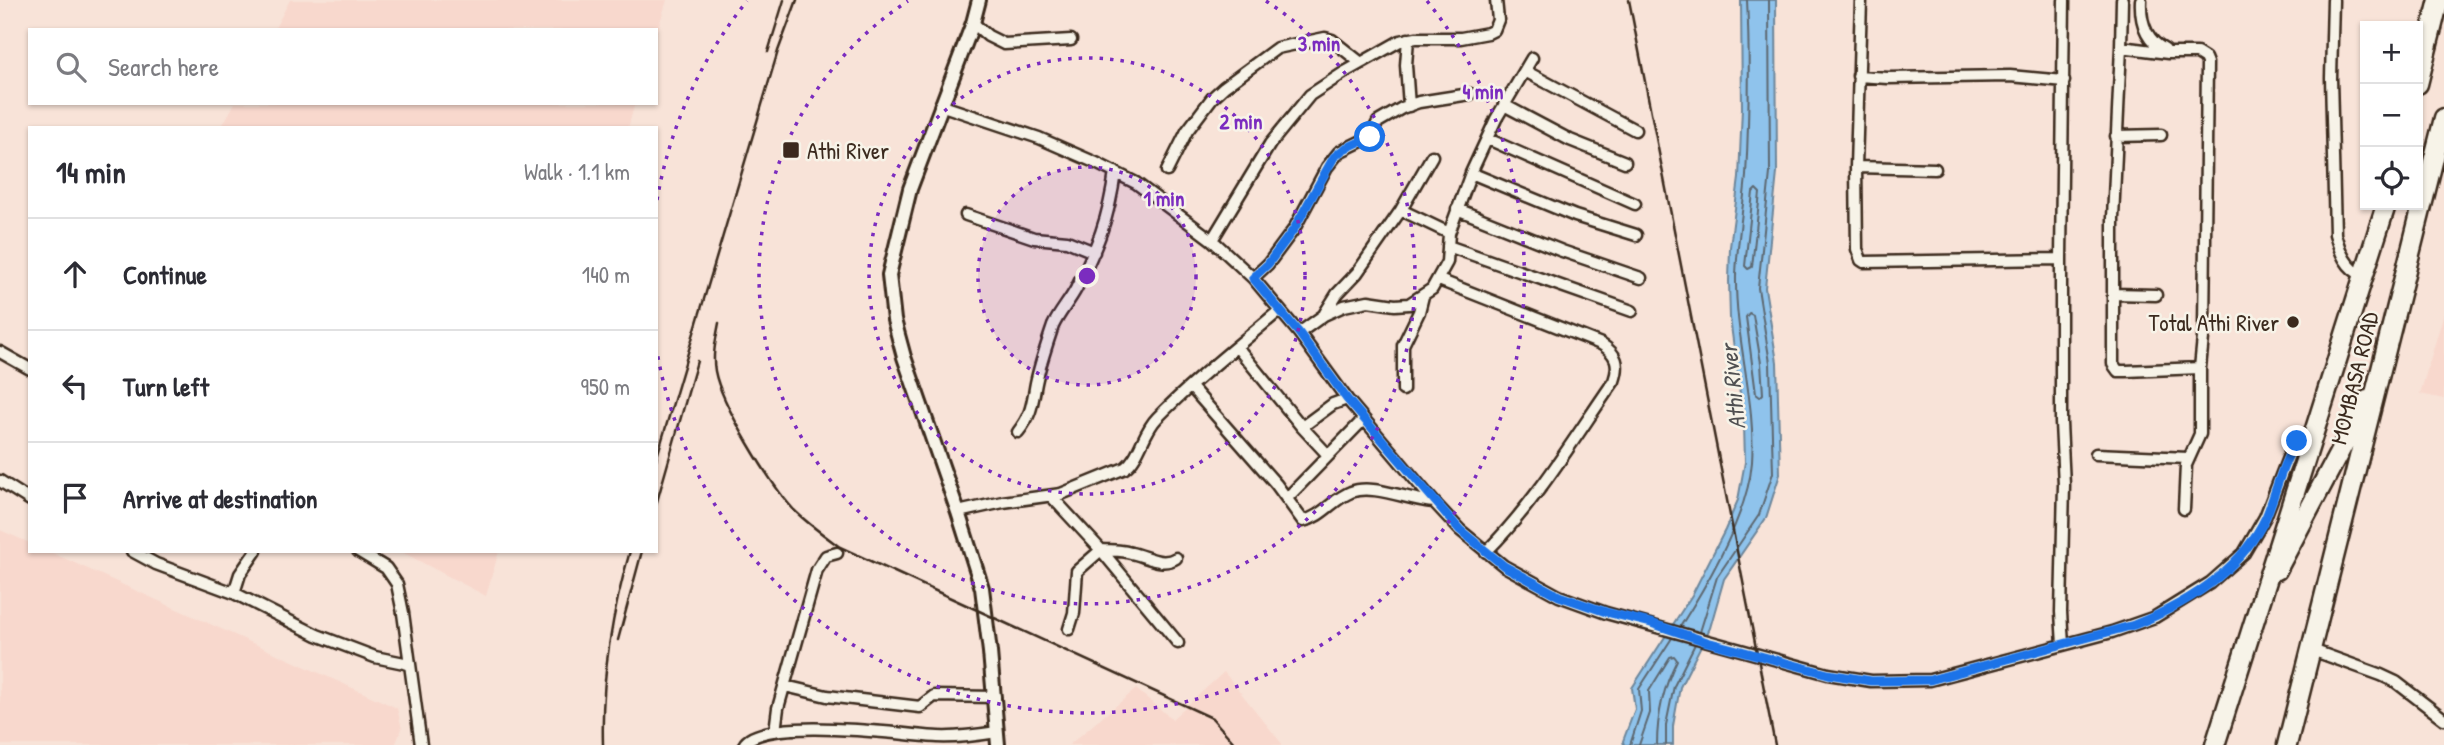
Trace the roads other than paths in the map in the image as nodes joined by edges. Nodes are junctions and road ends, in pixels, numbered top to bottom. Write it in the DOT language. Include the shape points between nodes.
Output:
graph roads {
  1 [pos="979,0"];
  2 [pos="1496,0"];
  3 [pos="1861,0"];
  4 [pos="2064,0"];
  5 [pos="2122,0"];
  6 [pos="2141,0"];
  7 [pos="2333,0"];
  8 [pos="2439,0"];
  9 [pos="973,23"];
  10 [pos="1408,39"];
  11 [pos="1072,40"];
  12 [pos="2121,47"];
  13 [pos="2168,52"];
  14 [pos="1532,58"];
  15 [pos="1361,63"];
  16 [pos="2423,64"];
  17 [pos="1525,71"];
  18 [pos="1858,76"];
  19 [pos="2064,81"];
  20 [pos="1471,94"];
  21 [pos="940,105"];
  22 [pos="1504,105"];
  23 [pos="1409,106"];
  24 [pos="2444,118"];
  25 [pos="1635,130"];
  26 [pos="2161,135"];
  27 [pos="2116,136"];
  28 [pos="1488,139"];
  29 [pos="1433,156"];
  30 [pos="1625,162"];
  31 [pos="1856,167"];
  32 [pos="1935,169"];
  33 [pos="1167,171"];
  34 [pos="1115,172"];
  35 [pos="1471,173"];
  36 [pos="1634,204"];
  37 [pos="1457,209"];
  38 [pos="1401,210"];
  39 [pos="2384,210"];
  40 [pos="967,215"];
  41 [pos="1449,233"];
  42 [pos="1636,235"];
  43 [pos="1212,240"];
  44 [pos="1448,246"];
  45 [pos="1094,252"];
  46 [pos="2060,259"];
  47 [pos="2364,276"];
  48 [pos="1253,278"];
  49 [pos="1641,278"];
  50 [pos="1439,280"];
  51 [pos="2113,294"];
  52 [pos="2156,295"];
  53 [pos="1423,296"];
  54 [pos="1280,310"];
  55 [pos="1632,311"];
  56 [pos="1324,315"];
  57 [pos="1299,333"];
  58 [pos="1237,347"];
  59 [pos="0,352"];
  60 [pos="28,368"];
  61 [pos="2200,368"];
  62 [pos="2381,375"];
  63 [pos="1191,387"];
  64 [pos="1403,390"];
  65 [pos="1347,399"];
  66 [pos="1364,419"];
  67 [pos="1302,427"];
  68 [pos="1018,432"];
  69 [pos="2309,442"];
  70 [pos="2096,454"];
  71 [pos="1328,455"];
  72 [pos="2188,457"];
  73 [pos="0,481"];
  74 [pos="1052,496"];
  75 [pos="1287,498"];
  76 [pos="28,499"];
  77 [pos="1434,502"];
  78 [pos="2184,509"];
  79 [pos="958,512"];
  80 [pos="1101,550"];
  81 [pos="1486,552"];
  82 [pos="136,553"];
  83 [pos="254,553"];
  84 [pos="361,553"];
  85 [pos="837,553"];
  86 [pos="1176,558"];
  87 [pos="234,593"];
  88 [pos="2257,608"];
  89 [pos="1069,629"];
  90 [pos="1178,643"];
  91 [pos="2063,645"];
  92 [pos="2312,650"];
  93 [pos="410,664"];
  94 [pos="785,686"];
  95 [pos="995,697"];
  96 [pos="2444,719"];
  97 [pos="775,731"];
  98 [pos="998,738"];
  99 [pos="421,745"];
  100 [pos="744,745"];
  101 [pos="2215,745"];
  102 [pos="2287,745"];
  1 -- 9 [label="street"];
  2 -- 10 [label="street" via="1498,20 1488,33"];
  3 -- 18 [label="street"];
  4 -- 19 [label="street"];
  5 -- 12 [label="street"];
  6 -- 13 [label="street" via="2144,28"];
  7 -- 47 [label="street" via="2335,234 2340,253 2354,272"];
  8 -- 16 [label="highway"];
  9 -- 11 [label="street" via="1004,44"];
  9 -- 21 [label="street"];
  10 -- 15 [label="street"];
  10 -- 23 [label="street"];
  12 -- 13 [label="street"];
  12 -- 27 [label="street"];
  13 -- 61 [label="street" via="2201,54 2207,63"];
  14 -- 17 [label="street"];
  15 -- 33 [label="street" via="1325,38 1277,48 1212,98 1187,131"];
  15 -- 43 [label="street" via="1322,86 1298,108 1270,144"];
  17 -- 22 [label="street"];
  17 -- 25 [label="street"];
  18 -- 19 [label="street" via="2010,76"];
  18 -- 31 [label="street"];
  19 -- 46 [label="street"];
  20 -- 23 [label="street"];
  21 -- 34 [label="street" via="1040,138"];
  21 -- 79 [label="street" via="910,189 889,275 904,357"];
  22 -- 28 [label="street"];
  22 -- 30 [label="street" via="1570,140"];
  23 -- 48 [label="street" via="1381,119 1370,137 1334,157 1294,229"];
  24 -- 62 [label="highway, MOMBASA ROAD"];
  26 -- 27 [label="street"];
  27 -- 51 [label="street"];
  28 -- 35 [label="street"];
  28 -- 36 [label="street"];
  29 -- 38 [label="street"];
  31 -- 32 [label="street"];
  31 -- 46 [label="street" via="1857,249 1864,262"];
  34 -- 43 [label="street"];
  34 -- 45 [label="street" via="1108,215"];
  35 -- 37 [label="street"];
  35 -- 42 [label="street" via="1575,216"];
  37 -- 41 [label="street"];
  37 -- 49 [label="street"];
  38 -- 41 [label="street"];
  38 -- 56 [label="street"];
  39 -- 47 [label="highway, MOMBASA ROAD"];
  40 -- 45 [label="street"];
  41 -- 44 [label="street"];
  43 -- 48 [label="street"];
  44 -- 50 [label="street"];
  44 -- 55 [label="street"];
  45 -- 68 [label="street" via="1055,322 1034,402"];
  46 -- 91 [label="street"];
  47 -- 69 [label="highway, MOMBASA ROAD"];
  48 -- 54 [label="street"];
  50 -- 53 [label="street"];
  50 -- 81 [label="street" via="1601,344 1617,363 1614,381 1561,458 1514,523"];
  51 -- 52 [label="street"];
  51 -- 61 [label="street" via="2114,369"];
  53 -- 56 [label="street" via="1402,305 1352,304"];
  53 -- 64 [label="street" via="1403,345"];
  54 -- 57 [label="street"];
  54 -- 58 [label="street"];
  56 -- 57 [label="street"];
  57 -- 65 [label="street"];
  58 -- 63 [label="street"];
  58 -- 67 [label="street"];
  59 -- 60 [label="street"];
  61 -- 72 [label="street" via="2200,433"];
  62 -- 88 [label="highway"];
  62 -- 92 [label="highway, MOMBASA ROAD"];
  63 -- 74 [label="street" via="1155,420 1130,464"];
  63 -- 75 [label="street"];
  65 -- 66 [label="street"];
  65 -- 67 [label="street"];
  66 -- 71 [label="street"];
  66 -- 77 [label="street"];
  67 -- 71 [label="street"];
  69 -- 88 [label="highway, MOMBASA ROAD"];
  69 -- 91 [label="street" via="2297,441 2291,450 2266,517 2244,553 2227,570 2155,617"];
  70 -- 72 [label="street"];
  71 -- 75 [label="street"];
  72 -- 78 [label="street"];
  73 -- 76 [label="street"];
  74 -- 79 [label="street"];
  74 -- 80 [label="street"];
  75 -- 77 [label="street" via="1303,522 1355,490"];
  77 -- 81 [label="street"];
  79 -- 95 [label="street" via="985,605"];
  80 -- 86 [label="street" via="1159,561"];
  80 -- 89 [label="street" via="1077,571"];
  80 -- 90 [label="street"];
  81 -- 91 [label="street" via="1559,596 1606,612 1828,674 1871,681 1930,680"];
  82 -- 87 [label="street"];
  83 -- 87 [label="street"];
  84 -- 93 [label="street" via="386,568 397,584"];
  85 -- 94 [label="street" via="826,556 817,570"];
  87 -- 93 [label="street" via="317,635 375,657"];
  88 -- 101 [label="highway, MOMBASA ROAD"];
  92 -- 96 [label="street" via="2396,682"];
  92 -- 102 [label="highway, MOMBASA ROAD"];
  93 -- 99 [label="street"];
  94 -- 95 [label="street" via="920,707 934,696"];
  94 -- 97 [label="street"];
  95 -- 98 [label="street"];
  97 -- 98 [label="street"];
  97 -- 100 [label="street" via="752,736"];
}
